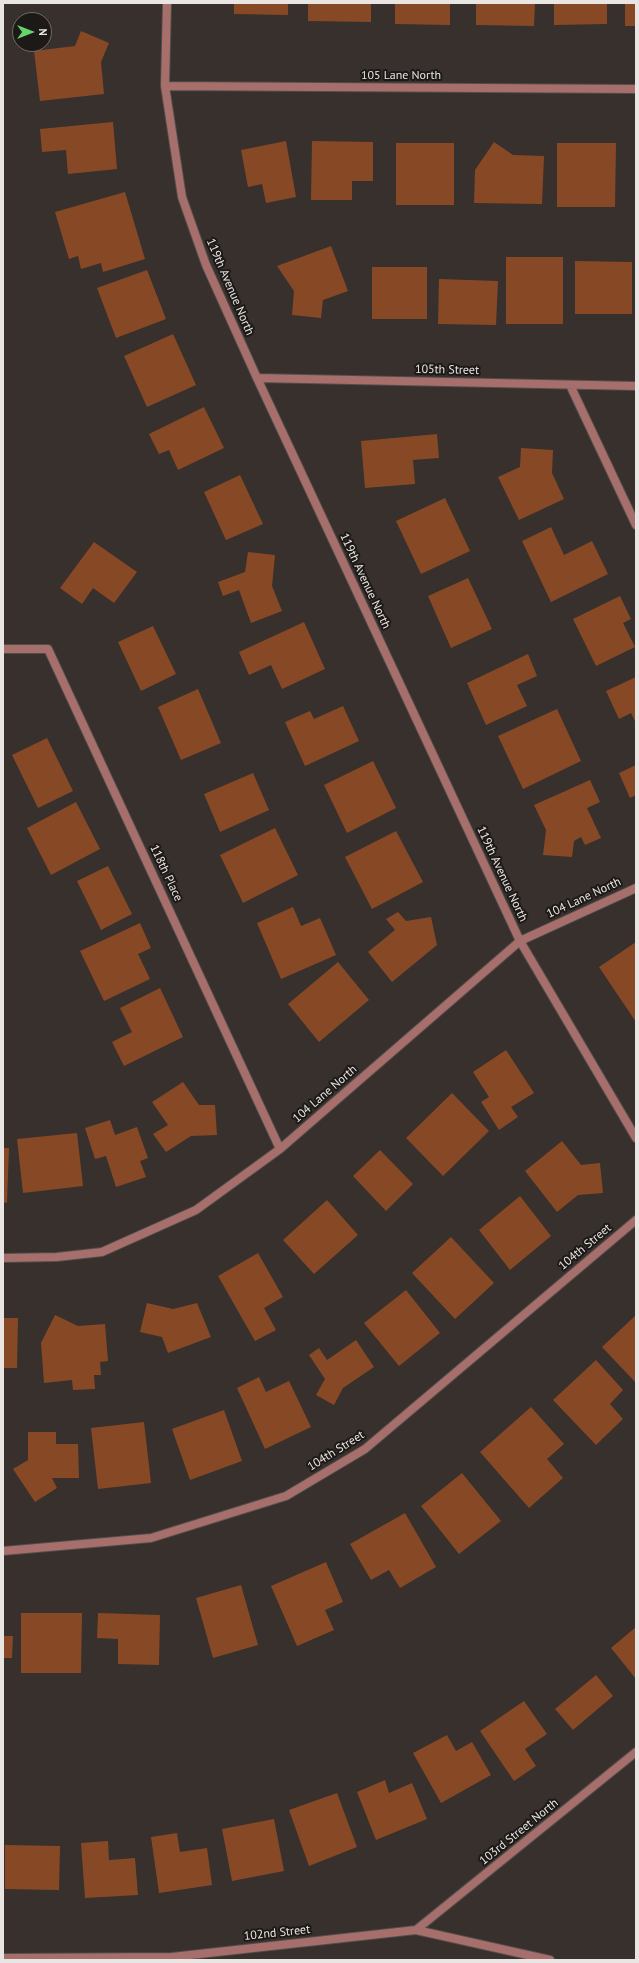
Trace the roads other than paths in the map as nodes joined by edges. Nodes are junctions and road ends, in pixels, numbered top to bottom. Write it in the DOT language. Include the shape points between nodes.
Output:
graph roads {
  1 [pos="167,3"];
  2 [pos="165,86"];
  3 [pos="636,89"];
  4 [pos="257,378"];
  5 [pos="570,385"];
  6 [pos="636,386"];
  7 [pos="636,525"];
  8 [pos="3,649"];
  9 [pos="636,888"];
  10 [pos="520,941"];
  11 [pos="636,1138"];
  12 [pos="280,1149"];
  13 [pos="636,1220"];
  14 [pos="3,1258"];
  15 [pos="3,1551"];
  16 [pos="636,1752"];
  17 [pos="416,1930"];
  18 [pos="3,1958"];
  19 [pos="550,1960"];
  1 -- 2 [label="street, 119th Avenue North"];
  2 -- 3 [label="street, 105 Lane North"];
  2 -- 4 [label="street, 119th Avenue North" via="182,197 206,265"];
  4 -- 5 [label="street, 105th Street"];
  4 -- 10 [label="street, 119th Avenue North"];
  5 -- 6 [label="street, 105th Street"];
  5 -- 7 [label="street"];
  8 -- 12 [label="street, 118th Place" via="48,649"];
  9 -- 10 [label="street, 104 Lane North"];
  10 -- 11 [label="street, 119th Avenue North"];
  10 -- 12 [label="street, 104 Lane North"];
  12 -- 14 [label="street, 104 Lane North" via="196,1210 102,1252 57,1257"];
  13 -- 15 [label="street, 104th Street" via="365,1449 286,1496 151,1538"];
  16 -- 17 [label="street, 103rd Street North"];
  17 -- 18 [label="street, 102nd Street" via="172,1957"];
  17 -- 19 [label="street, 102nd Street"];
}
